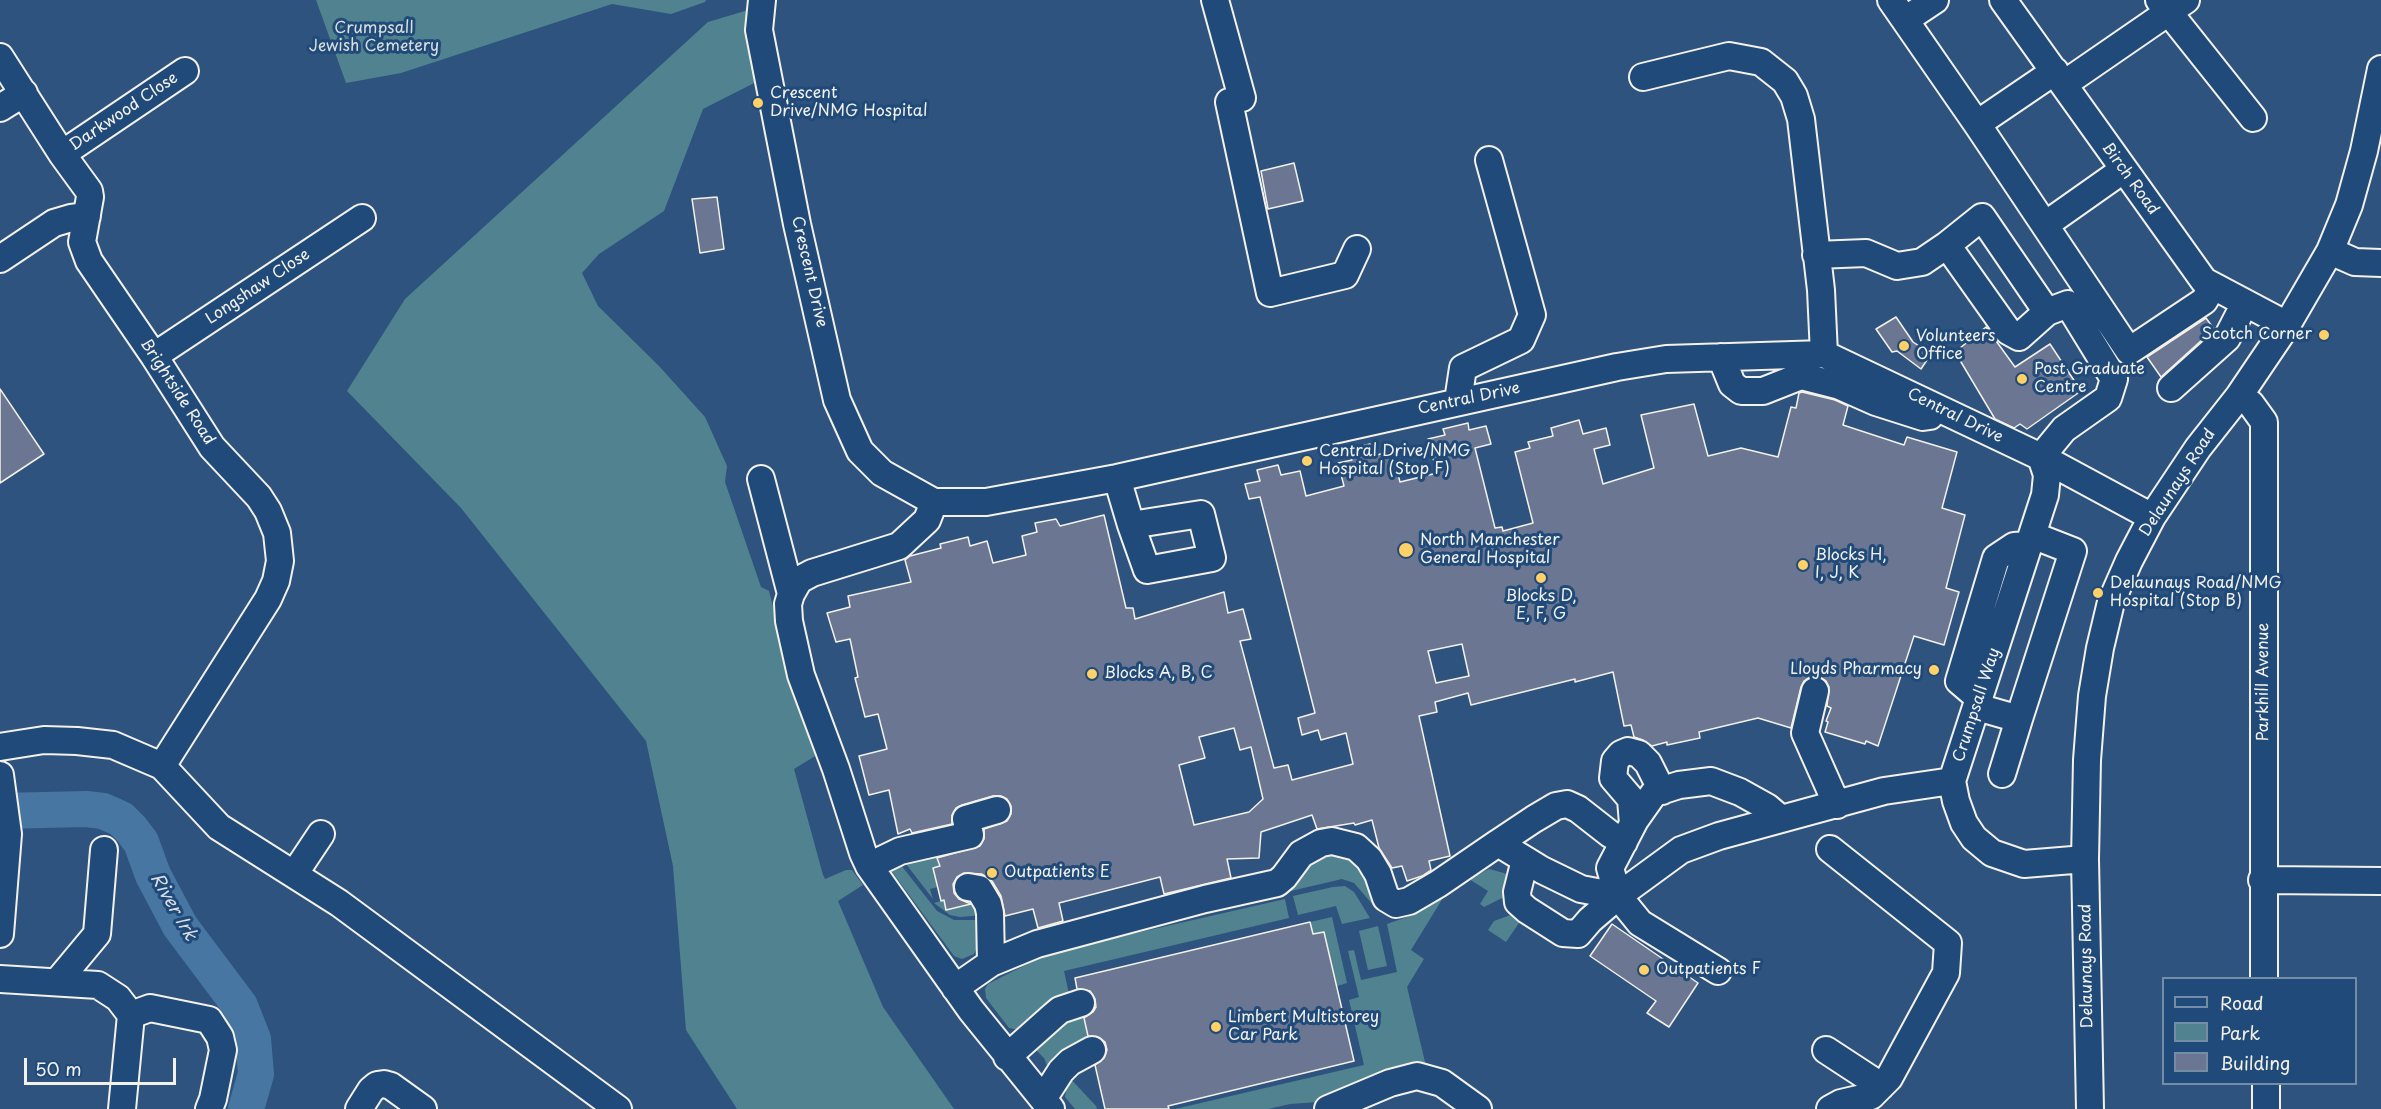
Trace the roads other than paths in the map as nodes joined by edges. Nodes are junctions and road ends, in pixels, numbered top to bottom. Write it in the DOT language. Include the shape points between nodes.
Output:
graph roads {
  1 [pos="762,0"];
  2 [pos="1215,0"];
  3 [pos="1935,0"];
  4 [pos="2003,0"];
  5 [pos="2170,4"];
  6 [pos="1898,10"];
  7 [pos="0,57"];
  8 [pos="2381,69"];
  9 [pos="185,71"];
  10 [pos="1642,77"];
  11 [pos="2059,78"];
  12 [pos="24,93"];
  13 [pos="0,108"];
  14 [pos="2253,118"];
  15 [pos="1977,124"];
  16 [pos="62,154"];
  17 [pos="1489,160"];
  18 [pos="2123,170"];
  19 [pos="87,216"];
  20 [pos="362,218"];
  21 [pos="2044,225"];
  22 [pos="1947,245"];
  23 [pos="1357,249"];
  24 [pos="2330,250"];
  25 [pos="1816,255"];
  26 [pos="0,259"];
  27 [pos="2381,263"];
  28 [pos="2213,286"];
  29 [pos="2245,303"];
  30 [pos="2058,308"];
  31 [pos="2288,325"];
  32 [pos="1824,354"];
  33 [pos="154,356"];
  34 [pos="1721,357"];
  35 [pos="2171,388"];
  36 [pos="2239,396"];
  37 [pos="1458,401"];
  38 [pos="1954,416"];
  39 [pos="2041,457"];
  40 [pos="1117,478"];
  41 [pos="761,479"];
  42 [pos="934,502"];
  43 [pos="2152,517"];
  44 [pos="1131,525"];
  45 [pos="2030,540"];
  46 [pos="791,594"];
  47 [pos="1815,691"];
  48 [pos="1979,703"];
  49 [pos="2019,719"];
  50 [pos="0,747"];
  51 [pos="162,766"];
  52 [pos="2002,774"];
  53 [pos="0,775"];
  54 [pos="1952,781"];
  55 [pos="1662,791"];
  56 [pos="1837,805"];
  57 [pos="997,810"];
  58 [pos="1782,819"];
  59 [pos="1628,833"];
  60 [pos="321,834"];
  61 [pos="1498,843"];
  62 [pos="1830,849"];
  63 [pos="104,850"];
  64 [pos="2085,859"];
  65 [pos="1525,860"];
  66 [pos="869,866"];
  67 [pos="294,873"];
  68 [pos="2262,880"];
  69 [pos="2381,881"];
  70 [pos="968,887"];
  71 [pos="1618,896"];
  72 [pos="0,934"];
  73 [pos="991,963"];
  74 [pos="1718,971"];
  75 [pos="2264,977"];
  76 [pos="0,979"];
  77 [pos="57,982"];
  78 [pos="955,988"];
  79 [pos="1081,1003"];
  80 [pos="131,1015"];
  81 [pos="1092,1050"];
  82 [pos="1826,1050"];
  83 [pos="1007,1058"];
  84 [pos="2266,1085"];
  85 [pos="1881,1086"];
  86 [pos="1047,1104"];
  87 [pos="1472,1105"];
  88 [pos="122,1109"];
  89 [pos="209,1109"];
  90 [pos="359,1109"];
  91 [pos="423,1109"];
  92 [pos="618,1109"];
  93 [pos="1328,1109"];
  94 [pos="1830,1109"];
  95 [pos="2090,1109"];
  96 [pos="2266,1109"];
  1 -- 42 [label="street, Crescent Drive" via="759,30 837,400 860,451 882,473"];
  2 -- 23 [label="street" via="1270,293 1345,275"];
  3 -- 6 [label="street"];
  4 -- 11 [label="street, Birch Road"];
  5 -- 11 [label="street"];
  5 -- 14 [label="street"];
  6 -- 15 [label="street"];
  7 -- 12 [label="street, Brightside Road"];
  8 -- 24 [label="street, Delaunays Road" via="2355,184"];
  9 -- 16 [label="street, Darkwood Close"];
  10 -- 25 [label="street" via="1729,56 1761,62 1785,81 1801,119"];
  11 -- 15 [label="street"];
  11 -- 18 [label="street, Birch Road"];
  12 -- 13 [label="street"];
  12 -- 16 [label="street, Brightside Road"];
  15 -- 21 [label="street"];
  16 -- 19 [label="street, Brightside Road" via="89,191"];
  17 -- 37 [label="street" via="1532,315 1521,340 1462,368"];
  18 -- 21 [label="street"];
  18 -- 28 [label="street, Birch Road" via="2204,281"];
  19 -- 26 [label="street" via="54,223"];
  19 -- 33 [label="street, Brightside Road" via="84,251"];
  20 -- 33 [label="street, Longshaw Close"];
  21 -- 28 [label="street" via="2129,351 2204,301"];
  22 -- 25 [label="street" via="1922,262 1897,266 1866,253"];
  22 -- 30 [label="street" via="1982,217"];
  22 -- 30 [label="street" via="2008,331 2019,338"];
  24 -- 27 [label="street" via="2355,262"];
  24 -- 31 [label="street, Delaunays Road"];
  25 -- 32 [label="street"];
  28 -- 29 [label="street, Birch Road"];
  29 -- 31 [label="street, Birch Road"];
  29 -- 35 [label="street" via="2227,338"];
  30 -- 39 [label="street" via="2114,379 2108,398 2064,429"];
  31 -- 36 [label="street, Delaunays Road"];
  32 -- 34 [label="street, Central Drive"];
  32 -- 38 [label="street, Central Drive"];
  33 -- 51 [label="street, Brightside Road" via="212,447 268,511 277,533 280,561 268,599"];
  34 -- 37 [label="street, Central Drive" via="1666,359 1617,367"];
  34 -- 38 [label="street" via="1731,384 1742,391 1763,391 1801,376 1923,417"];
  36 -- 43 [label="street, Delaunays Road"];
  36 -- 68 [label="street, Parkhill Avenue" via="2251,404 2264,422"];
  37 -- 40 [label="street, Central Drive"];
  38 -- 39 [label="street, Central Drive"];
  39 -- 43 [label="street, Central Drive"];
  39 -- 45 [label="street, Crumpsall Way" via="2048,475"];
  40 -- 42 [label="street, Central Drive" via="986,502"];
  40 -- 44 [label="street"];
  41 -- 46 [label="street"];
  42 -- 46 [label="street" via="927,520 899,546 812,573 799,580"];
  43 -- 64 [label="street, Delaunays Road" via="2111,602 2100,648 2089,738"];
  45 -- 48 [label="street, Crumpsall Way"];
  45 -- 49 [label="street" via="2073,551"];
  46 -- 66 [label="street" via="789,621 801,675"];
  47 -- 56 [label="street" via="1805,734"];
  48 -- 49 [label="street"];
  48 -- 54 [label="street, Crumpsall Way"];
  49 -- 52 [label="street"];
  50 -- 51 [label="street" via="44,740 77,741 113,746"];
  51 -- 67 [label="street" via="219,827"];
  53 -- 72 [label="street" via="8,834"];
  54 -- 56 [label="street" via="1884,791"];
  54 -- 64 [label="street, Crumpsall Way" via="1964,822 1974,838 1992,853 2024,864"];
  55 -- 58 [label="street" via="1711,781 1740,792"];
  55 -- 59 [label="street" via="1654,793"];
  55 -- 59 [label="street" via="1639,754 1628,751 1615,761 1613,777 1631,800"];
  56 -- 58 [label="street"];
  57 -- 66 [label="street" via="966,819 970,835 900,851"];
  58 -- 71 [label="street" via="1681,850"];
  59 -- 61 [label="street" via="1610,834 1567,804 1549,810"];
  59 -- 71 [label="street" via="1610,868"];
  60 -- 67 [label="street"];
  61 -- 65 [label="street"];
  61 -- 73 [label="street" via="1409,901 1396,904 1386,898 1378,874 1356,847 1321,843 1301,855 1277,883 1038,944"];
  62 -- 85 [label="street" via="1948,943 1946,973"];
  63 -- 77 [label="street" via="98,934"];
  64 -- 95 [label="street, Delaunays Road"];
  65 -- 71 [label="street" via="1581,889"];
  65 -- 71 [label="street" via="1518,902 1563,933 1578,934"];
  66 -- 78 [label="street"];
  67 -- 92 [label="street"];
  68 -- 69 [label="street"];
  68 -- 75 [label="street, Parkhill Avenue"];
  70 -- 73 [label="street" via="979,889 988,904"];
  71 -- 74 [label="street" via="1640,923"];
  73 -- 78 [label="street"];
  76 -- 77 [label="street"];
  77 -- 80 [label="street" via="98,985 118,998"];
  78 -- 83 [label="street"];
  79 -- 83 [label="street" via="1060,1010"];
  80 -- 88 [label="street"];
  80 -- 89 [label="street" via="150,1008 209,1020 223,1050"];
  81 -- 86 [label="street" via="1061,1071"];
  82 -- 85 [label="street"];
  83 -- 86 [label="street"];
  84 -- 96 [label="street"];
  85 -- 94 [label="street" via="1871,1096"];
  87 -- 93 [label="street" via="1442,1083 1417,1076"];
  90 -- 91 [label="street" via="377,1084 384,1084"];
}
